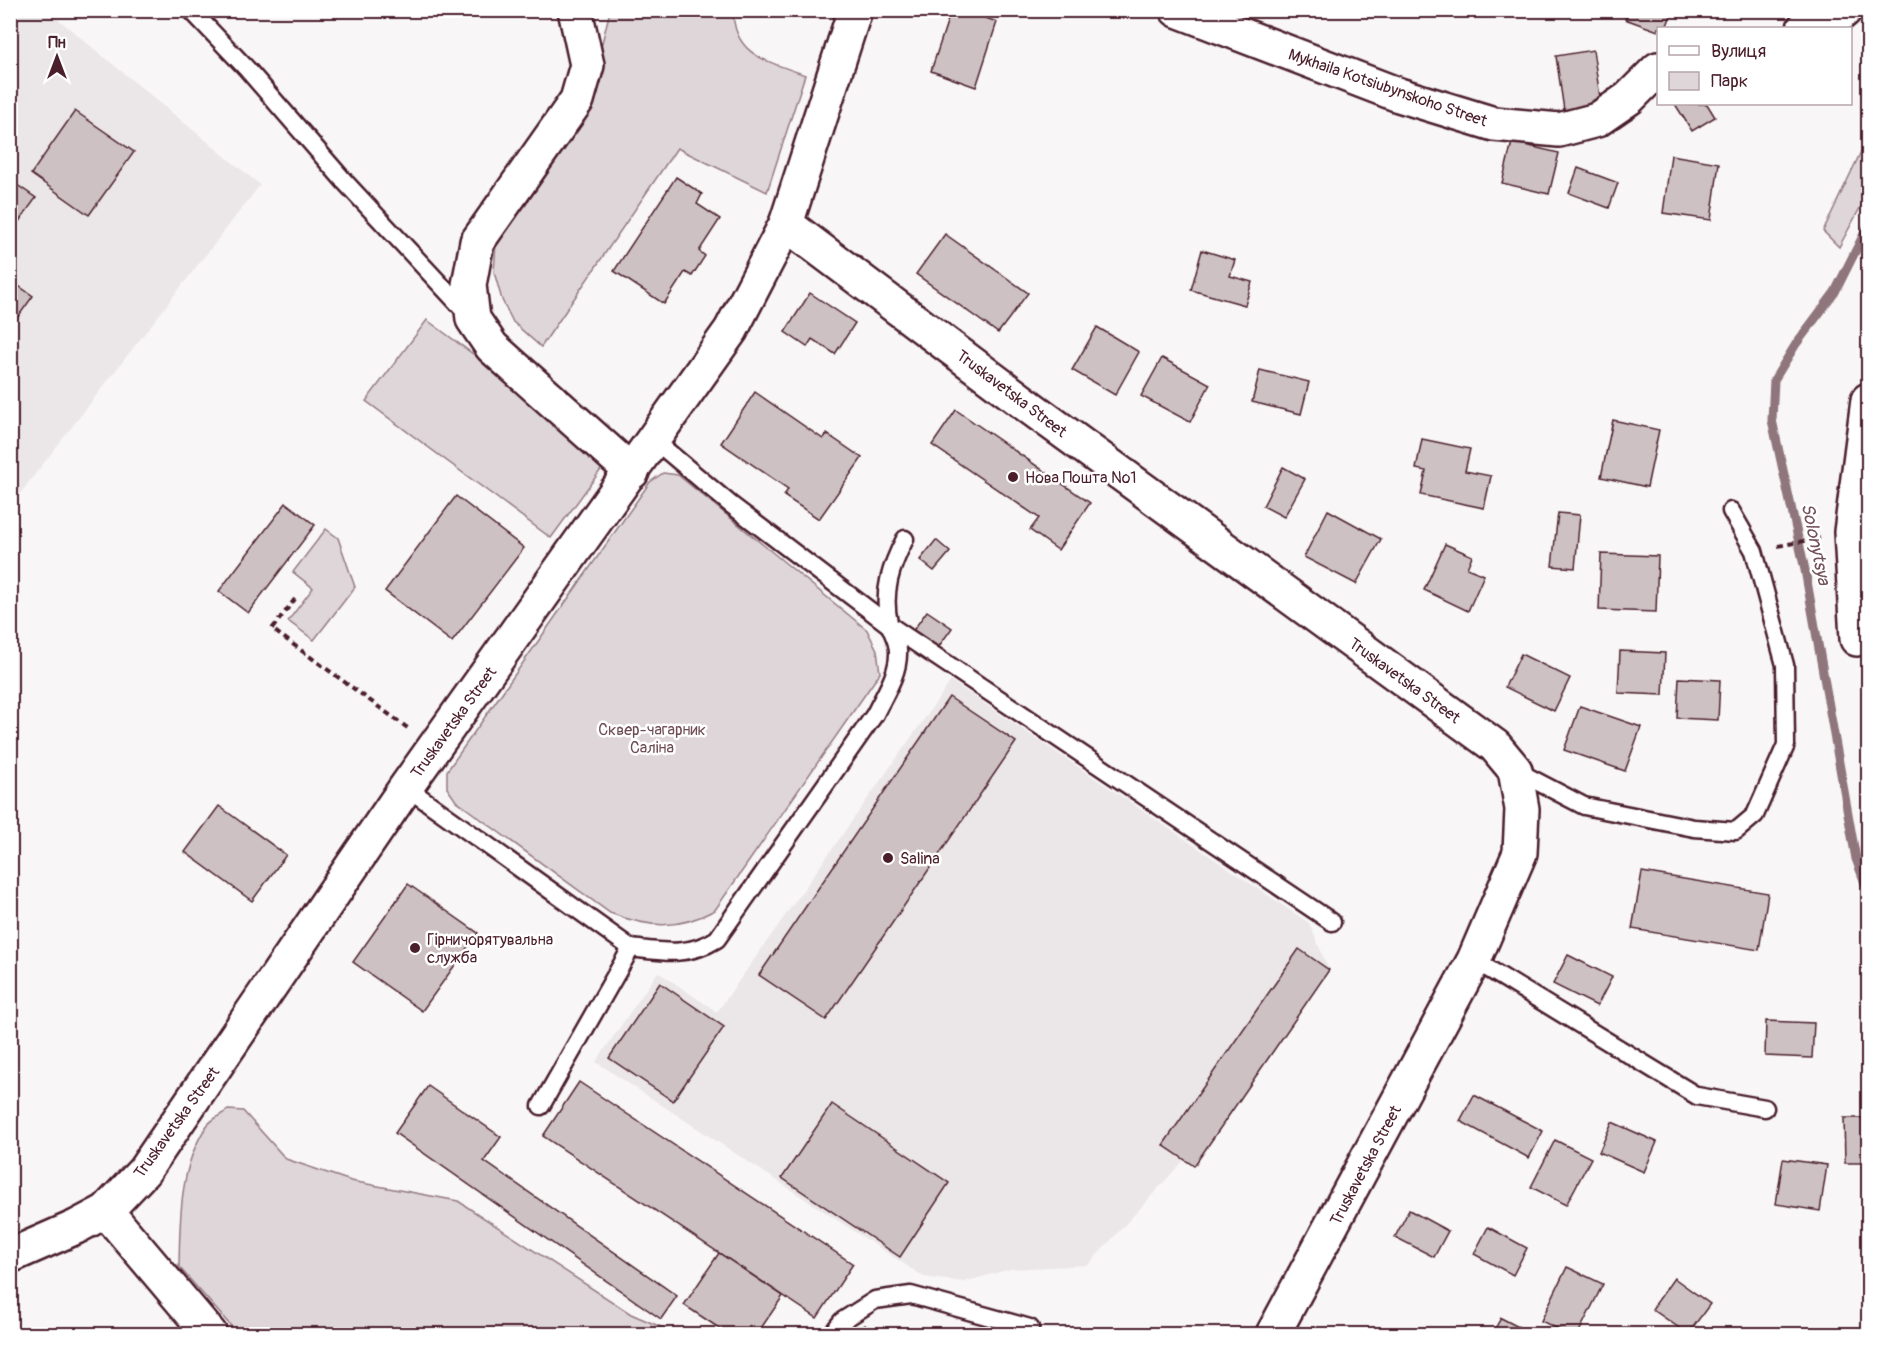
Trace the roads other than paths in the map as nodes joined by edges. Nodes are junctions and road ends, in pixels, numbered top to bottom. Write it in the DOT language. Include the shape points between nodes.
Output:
graph roads {
  1 [pos="191,10"];
  2 [pos="575,10"];
  3 [pos="855,10"];
  4 [pos="1177,10"];
  5 [pos="1845,10"];
  6 [pos="1825,27"];
  7 [pos="1657,71"];
  8 [pos="786,224"];
  9 [pos="472,319"];
  10 [pos="1869,400"];
  11 [pos="654,440"];
  12 [pos="632,472"];
  13 [pos="1731,512"];
  14 [pos="905,539"];
  15 [pos="889,625"];
  16 [pos="1857,639"];
  17 [pos="1515,770"];
  18 [pos="406,787"];
  19 [pos="1332,922"];
  20 [pos="631,948"];
  21 [pos="1474,960"];
  22 [pos="541,1106"];
  23 [pos="1765,1108"];
  24 [pos="106,1211"];
  25 [pos="10,1256"];
  26 [pos="1030,1328"];
  27 [pos="210,1335"];
  28 [pos="832,1335"];
  29 [pos="1273,1335"];
  1 -- 9 [label="lane"];
  2 -- 9 [label="street" via="587,65 577,100 477,242 470,285"];
  3 -- 8 [label="street, Truskavetska Street"];
  4 -- 7 [label="street, Mykhaila Kotsiubynskoho Street" via="1399,94 1494,124 1559,130 1597,120 1629,98"];
  5 -- 6 [label="street"];
  8 -- 11 [label="street, Truskavetska Street" via="731,330"];
  8 -- 17 [label="street, Truskavetska Street" via="1031,408 1496,746"];
  9 -- 12 [label="street" via="492,347"];
  10 -- 16 [label="street" via="1851,532"];
  11 -- 12 [label="street, Truskavetska Street"];
  11 -- 15 [label="lane" via="730,504"];
  12 -- 18 [label="street, Truskavetska Street"];
  13 -- 17 [label="lane" via="1754,551 1785,665 1786,745 1755,815 1736,831 1694,828 1584,806"];
  14 -- 15 [label="lane" via="886,588"];
  15 -- 19 [label="lane"];
  15 -- 20 [label="lane" via="899,653 894,675 875,714 717,939 700,949 672,952"];
  17 -- 21 [label="street, Truskavetska Street" via="1522,809 1520,853"];
  18 -- 20 [label="lane"];
  18 -- 24 [label="street, Truskavetska Street" via="144,1171"];
  20 -- 22 [label="lane"];
  21 -- 23 [label="lane" via="1697,1096"];
  21 -- 29 [label="street, Truskavetska Street"];
  24 -- 25 [label="street, Truskavetska Street"];
  24 -- 27 [label="street"];
  26 -- 28 [label="lane" via="911,1295 874,1300 842,1321"];
}
